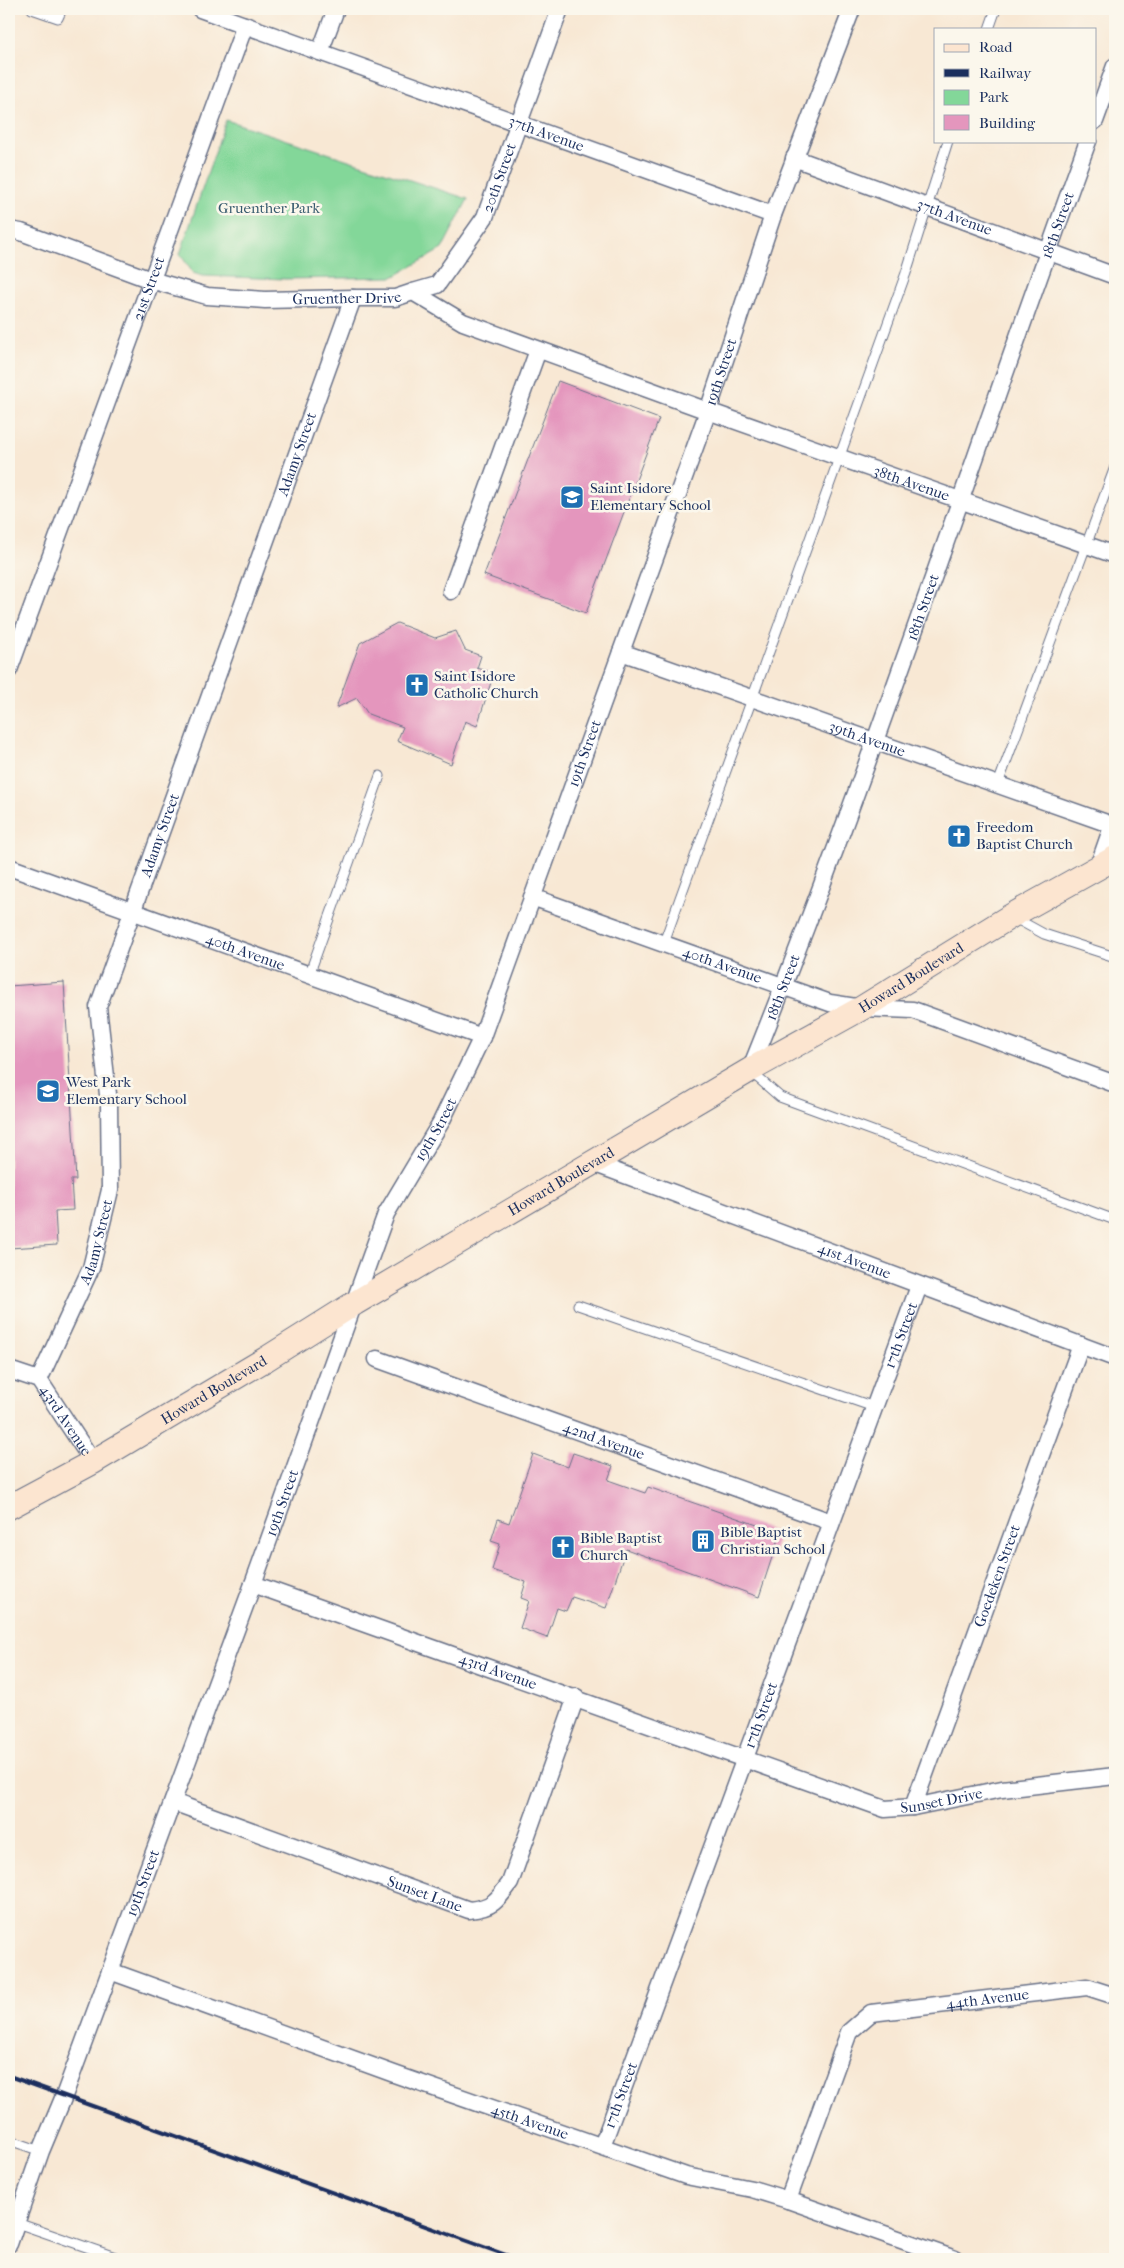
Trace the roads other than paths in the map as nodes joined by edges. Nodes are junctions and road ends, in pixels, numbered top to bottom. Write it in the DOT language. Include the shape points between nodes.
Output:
graph roads {
  1 [pos="32,9"];
  2 [pos="62,9"];
  3 [pos="200,9"];
  4 [pos="336,9"];
  5 [pos="560,9"];
  6 [pos="852,9"];
  7 [pos="996,9"];
  8 [pos="245,25"];
  9 [pos="989,28"];
  10 [pos="320,52"];
  11 [pos="1115,66"];
  12 [pos="1096,118"];
  13 [pos="519,123"];
  14 [pos="948,142"];
  15 [pos="1088,142"];
  16 [pos="794,158"];
  17 [pos="927,208"];
  18 [pos="773,215"];
  19 [pos="9,230"];
  20 [pos="1049,254"];
  21 [pos="1115,276"];
  22 [pos="150,280"];
  23 [pos="413,292"];
  24 [pos="353,298"];
  25 [pos="538,350"];
  26 [pos="708,411"];
  27 [pos="838,456"];
  28 [pos="1115,467"];
  29 [pos="960,500"];
  30 [pos="1088,546"];
  31 [pos="1115,555"];
  32 [pos="451,591"];
  33 [pos="621,652"];
  34 [pos="9,670"];
  35 [pos="753,698"];
  36 [pos="874,740"];
  37 [pos="380,776"];
  38 [pos="998,784"];
  39 [pos="1115,826"];
  40 [pos="1108,862"];
  41 [pos="9,867"];
  42 [pos="532,897"];
  43 [pos="132,911"];
  44 [pos="1011,916"];
  45 [pos="663,945"];
  46 [pos="1115,957"];
  47 [pos="309,975"];
  48 [pos="784,987"];
  49 [pos="862,1008"];
  50 [pos="482,1037"];
  51 [pos="750,1070"];
  52 [pos="1115,1084"];
  53 [pos="593,1163"];
  54 [pos="1115,1220"];
  55 [pos="919,1286"];
  56 [pos="354,1302"];
  57 [pos="578,1305"];
  58 [pos="1080,1345"];
  59 [pos="1115,1358"];
  60 [pos="377,1359"];
  61 [pos="9,1370"];
  62 [pos="39,1380"];
  63 [pos="874,1407"];
  64 [pos="93,1462"];
  65 [pos="9,1507"];
  66 [pos="831,1522"];
  67 [pos="253,1584"];
  68 [pos="576,1697"];
  69 [pos="744,1758"];
  70 [pos="1115,1776"];
  71 [pos="173,1802"];
  72 [pos="913,1807"];
  73 [pos="110,1971"];
  74 [pos="1115,1996"];
  75 [pos="9,2140"];
  76 [pos="602,2146"];
  77 [pos="41,2151"];
  78 [pos="788,2200"];
  79 [pos="16,2223"];
  80 [pos="9,2244"];
  81 [pos="121,2259"];
  82 [pos="955,2259"];
  1 -- 2 [label="lane" via="58,18"];
  3 -- 8 [label="street"];
  4 -- 10 [label="street"];
  5 -- 13 [label="street, 20th Street"];
  6 -- 16 [label="street, 19th Street"];
  7 -- 9 [label="lane"];
  8 -- 10 [label="street"];
  8 -- 22 [label="street, 21st Street"];
  10 -- 13 [label="street, 37th Avenue"];
  11 -- 12 [label="street"];
  13 -- 18 [label="street, 37th Avenue"];
  13 -- 23 [label="street, 20th Street" via="485,217 437,285"];
  14 -- 17 [label="lane"];
  15 -- 20 [label="street, 18th Street"];
  16 -- 17 [label="street, 37th Avenue"];
  16 -- 18 [label="street, 19th Street"];
  17 -- 20 [label="street, 37th Avenue"];
  17 -- 27 [label="lane"];
  18 -- 26 [label="street, 19th Street"];
  19 -- 22 [label="street, Gruenther Drive"];
  20 -- 21 [label="street, 37th Avenue"];
  20 -- 29 [label="street, 18th Street"];
  22 -- 24 [label="street, Gruenther Drive" via="207,296 265,300"];
  22 -- 34 [label="street, 21st Street"];
  23 -- 24 [label="street, Gruenther Drive" via="395,298"];
  23 -- 25 [label="street, Gruenther Drive" via="464,322"];
  24 -- 43 [label="street, Adamy Street"];
  25 -- 26 [label="street, Gruenther Drive"];
  25 -- 32 [label="street"];
  26 -- 27 [label="street, 38th Avenue"];
  26 -- 33 [label="street, 19th Street"];
  27 -- 29 [label="street, 38th Avenue"];
  27 -- 35 [label="lane"];
  28 -- 30 [label="lane"];
  29 -- 30 [label="street, 38th Avenue"];
  29 -- 36 [label="street, 18th Street"];
  30 -- 31 [label="street, 38th Avenue"];
  30 -- 38 [label="lane"];
  33 -- 35 [label="street, 39th Avenue"];
  33 -- 42 [label="street, 19th Street"];
  35 -- 36 [label="street, 39th Avenue"];
  35 -- 45 [label="lane"];
  36 -- 38 [label="street, 39th Avenue"];
  36 -- 48 [label="street, 18th Street"];
  37 -- 47 [label="lane"];
  38 -- 39 [label="street, 39th Avenue"];
  39 -- 40 [label="street"];
  40 -- 44 [label="main road, Howard Boulevard"];
  41 -- 43 [label="street, 40th Avenue"];
  42 -- 45 [label="street, 40th Avenue"];
  42 -- 50 [label="street, 19th Street"];
  43 -- 47 [label="street, 40th Avenue"];
  43 -- 62 [label="street, Adamy Street" via="98,1007 109,1103 110,1190 91,1268"];
  44 -- 46 [label="lane" via="1044,934"];
  44 -- 49 [label="main road, Howard Boulevard"];
  45 -- 48 [label="street, 40th Avenue"];
  47 -- 50 [label="street, 40th Avenue"];
  48 -- 49 [label="street, 40th Avenue" via="830,1003"];
  48 -- 51 [label="street, 18th Street"];
  49 -- 51 [label="main road, Howard Boulevard"];
  49 -- 52 [label="street, 40th Avenue" via="913,1010"];
  50 -- 56 [label="street, 19th Street" via="441,1122 386,1214"];
  51 -- 53 [label="main road, Howard Boulevard"];
  51 -- 54 [label="lane" via="780,1097"];
  53 -- 55 [label="street, 41st Avenue"];
  53 -- 56 [label="main road, Howard Boulevard"];
  55 -- 58 [label="street, 41st Avenue"];
  55 -- 63 [label="street, 17th Street"];
  56 -- 64 [label="main road, Howard Boulevard" via="266,1359"];
  56 -- 67 [label="street, 19th Street"];
  57 -- 63 [label="lane"];
  58 -- 59 [label="street, 41st Avenue"];
  58 -- 72 [label="street, Goedeken Street"];
  60 -- 66 [label="street, 42nd Avenue"];
  61 -- 62 [label="street, 43rd Avenue"];
  62 -- 64 [label="street, 43rd Avenue"];
  63 -- 66 [label="street, 17th Street"];
  64 -- 65 [label="main road, Howard Boulevard"];
  66 -- 69 [label="street, 17th Street"];
  67 -- 68 [label="street, 43rd Avenue"];
  67 -- 71 [label="street, 19th Street"];
  68 -- 69 [label="street, 43rd Avenue"];
  68 -- 71 [label="street, Sunset Lane" via="510,1883 497,1901 484,1908 469,1910"];
  69 -- 72 [label="street, Sunset Drive" via="871,1805 885,1809"];
  69 -- 76 [label="street, 17th Street"];
  70 -- 72 [label="street, Sunset Drive" via="1002,1789"];
  71 -- 73 [label="street, 19th Street"];
  73 -- 76 [label="street, 45th Avenue"];
  73 -- 77 [label="street, 19th Street"];
  74 -- 78 [label="street, 44th Avenue" via="1087,1987 871,2013 849,2032"];
  75 -- 77 [label="lane"];
  76 -- 78 [label="street, 45th Avenue" via="686,2176"];
  77 -- 79 [label="street, 19th Street"];
  78 -- 82 [label="street, 45th Avenue"];
  79 -- 80 [label="street, 19th Street"];
  79 -- 81 [label="lane"];
}
